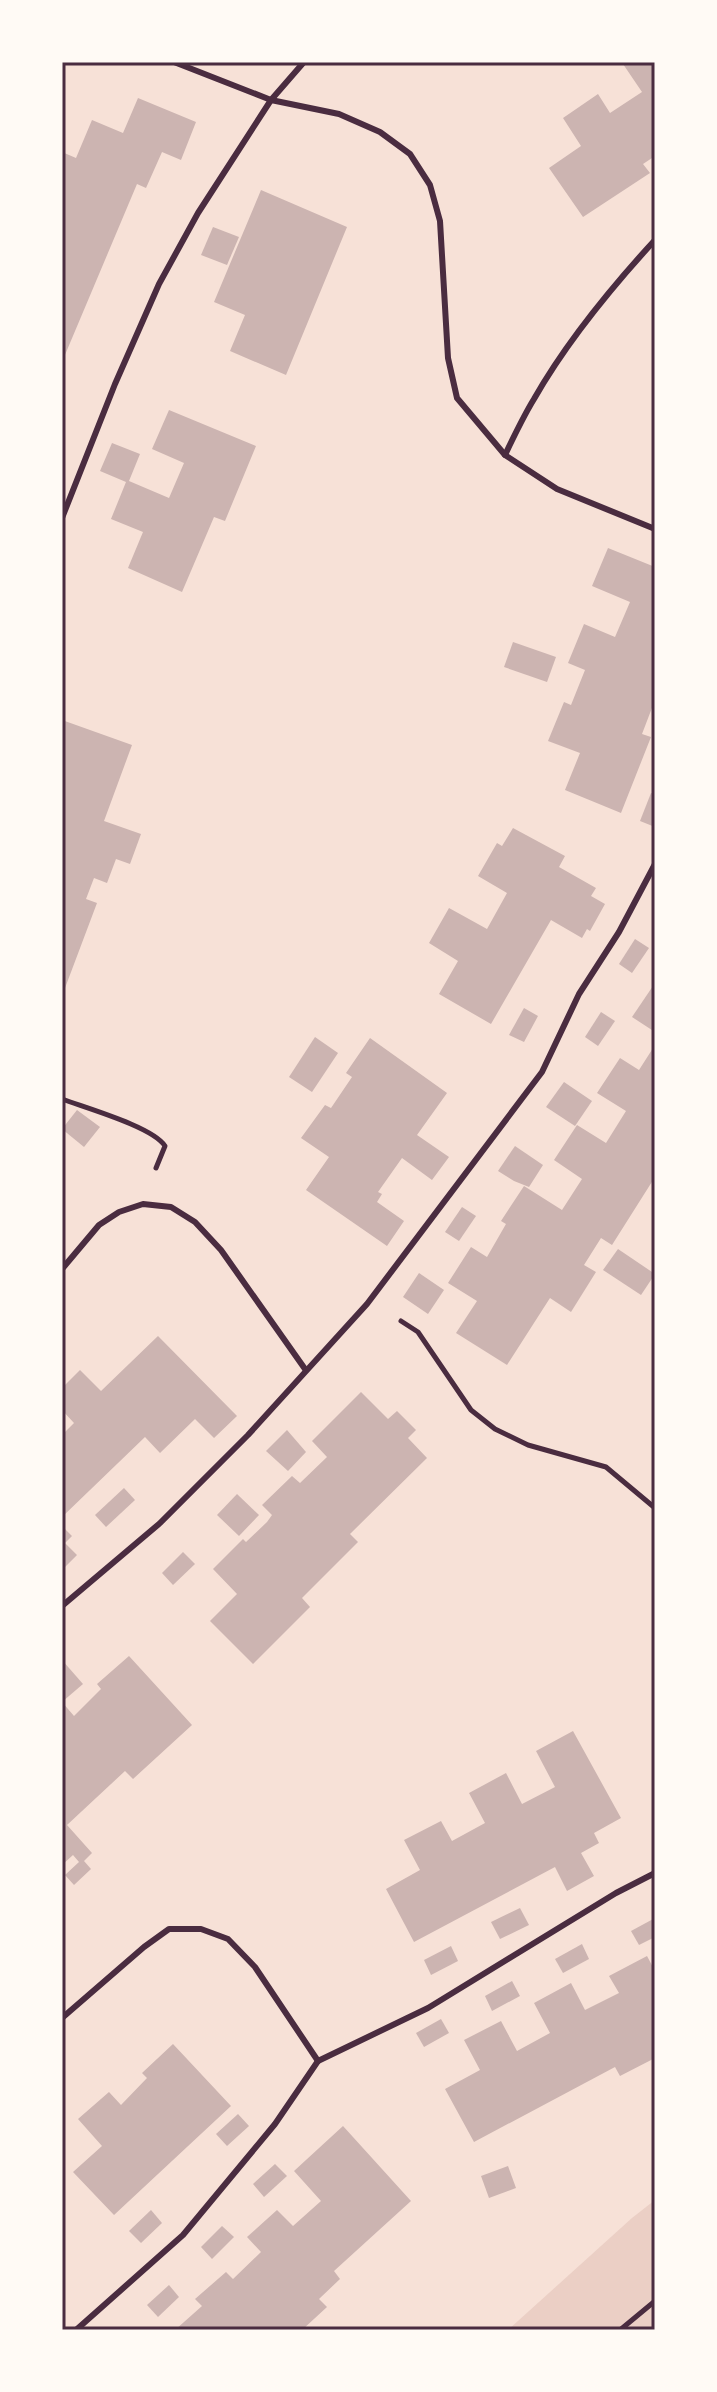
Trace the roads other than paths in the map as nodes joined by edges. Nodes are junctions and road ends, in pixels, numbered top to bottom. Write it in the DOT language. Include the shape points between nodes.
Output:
graph roads {
  1 [pos="174,62"];
  2 [pos="304,62"];
  3 [pos="271,100"];
  4 [pos="655,240"];
  5 [pos="505,455"];
  6 [pos="62,518"];
  7 [pos="655,529"];
  8 [pos="655,864"];
  9 [pos="62,1269"];
  10 [pos="305,1369"];
  11 [pos="62,1606"];
  12 [pos="655,1873"];
  13 [pos="62,2018"];
  14 [pos="318,2061"];
  15 [pos="76,2330"];
  1 -- 3 [label="lane"];
  2 -- 3 [label="lane"];
  3 -- 5 [label="lane" via="339,114 380,132 410,154 430,185 440,221 448,358 457,398"];
  3 -- 6 [label="lane" via="159,284"];
  4 -- 5 [label="lane" via="570,343"];
  5 -- 7 [label="lane" via="557,489"];
  8 -- 10 [label="lane" via="579,994 542,1072 367,1304"];
  9 -- 10 [label="lane" via="99,1225 119,1212 143,1204 171,1207 195,1222 221,1250"];
  10 -- 11 [label="lane" via="159,1524"];
  12 -- 14 [label="lane" via="428,2008"];
  13 -- 14 [label="lane" via="169,1929 201,1929 228,1939 255,1967"];
  14 -- 15 [label="lane" via="275,2124 183,2235"];
}
